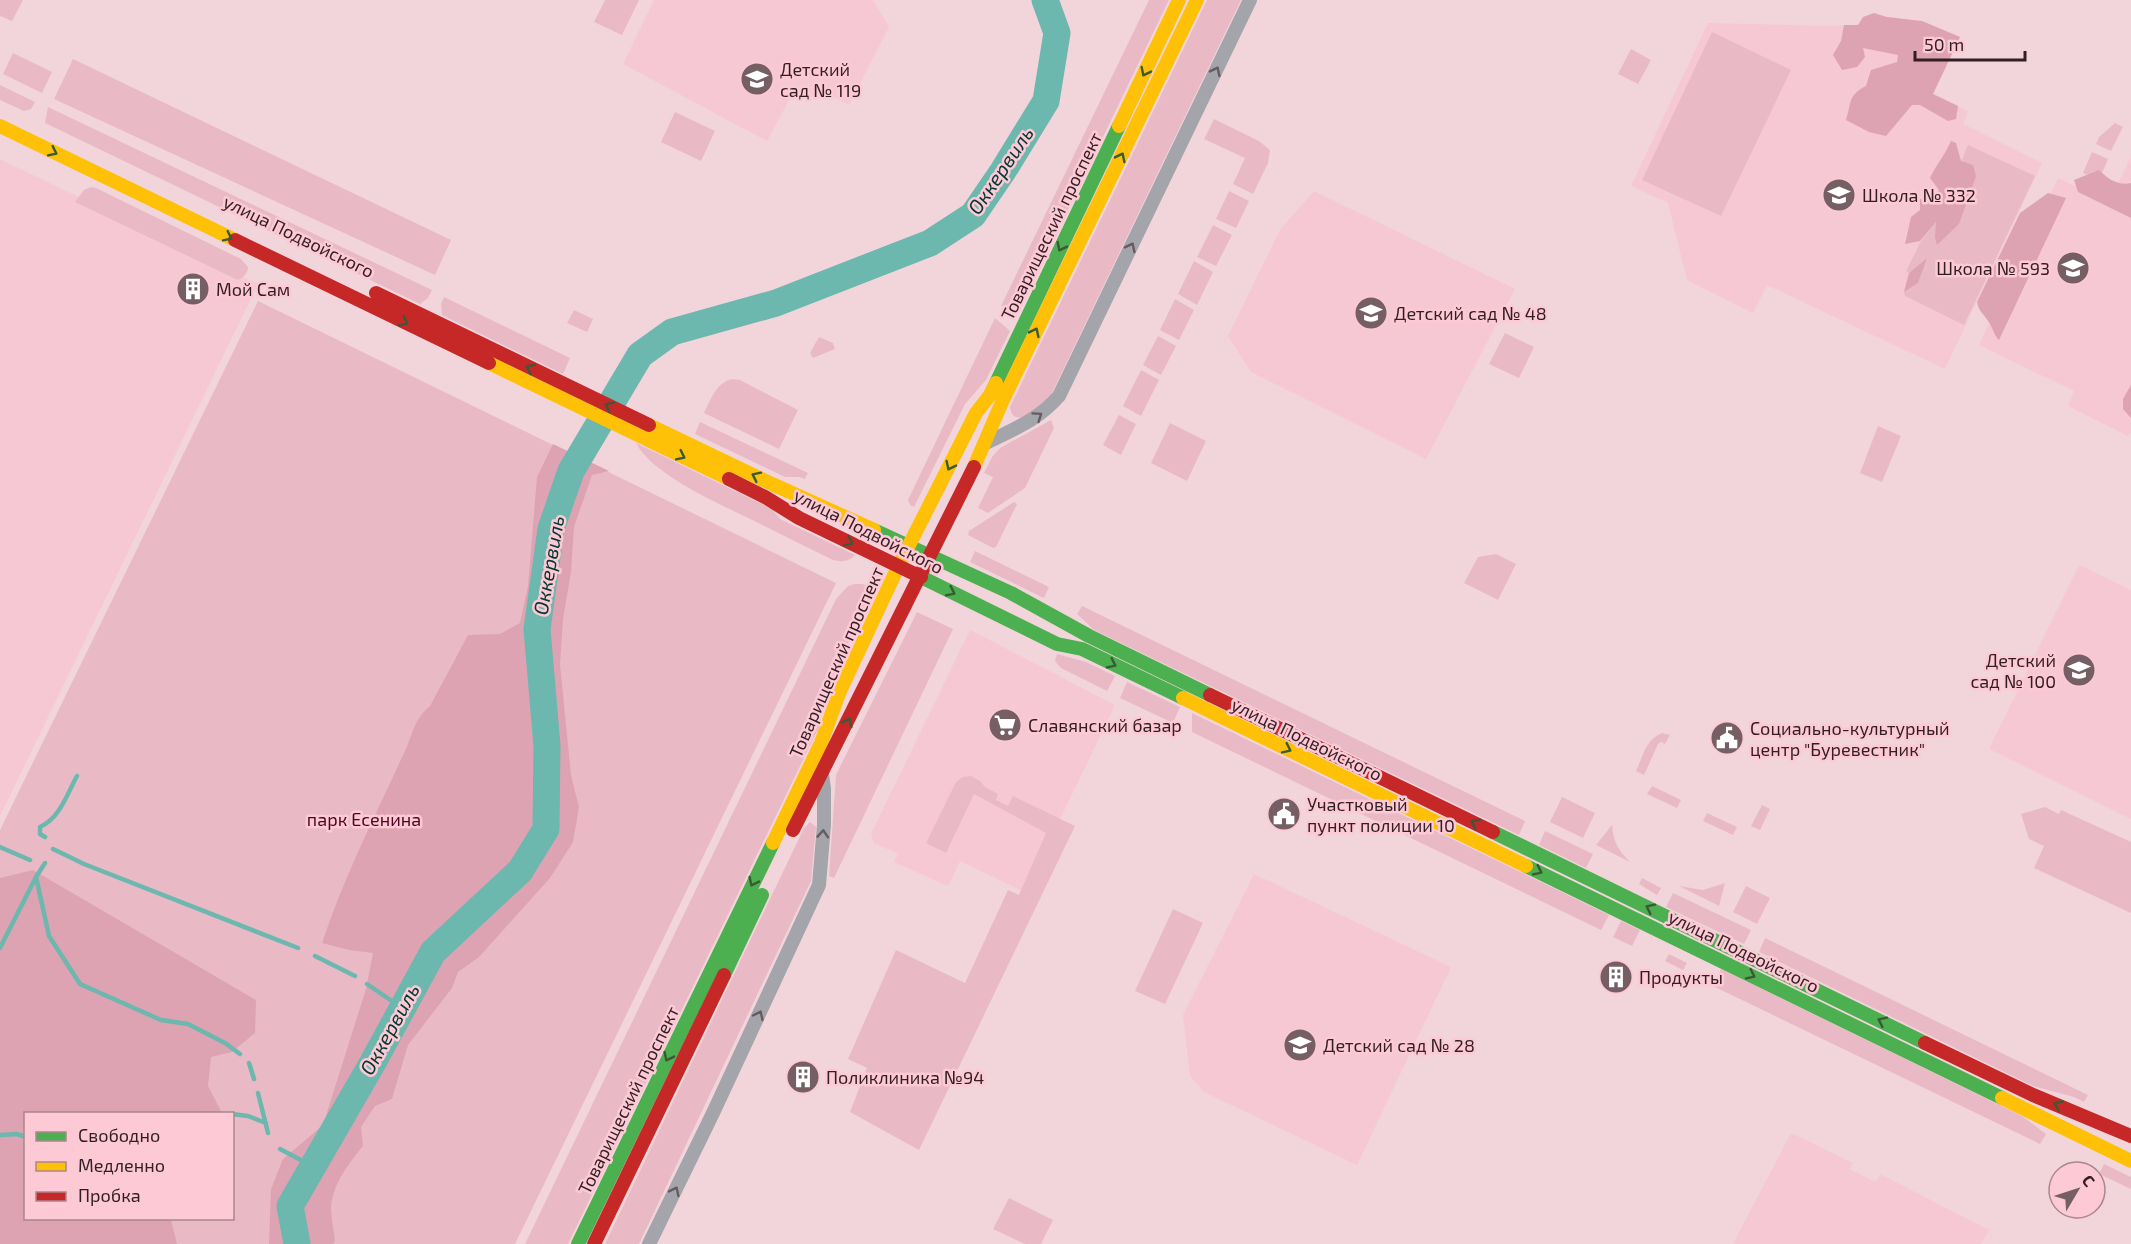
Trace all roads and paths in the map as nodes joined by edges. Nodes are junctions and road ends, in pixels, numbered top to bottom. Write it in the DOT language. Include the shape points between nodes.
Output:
graph roads {
  1 [pos="1179,0"];
  2 [pos="1197,0"];
  3 [pos="1251,0"];
  4 [pos="0,112"];
  5 [pos="0,126"];
  6 [pos="580,399"];
  7 [pos="632,424"];
  8 [pos="986,443"];
  9 [pos="909,545"];
  10 [pos="931,555"];
  11 [pos="898,567"];
  12 [pos="920,576"];
  13 [pos="822,774"];
  14 [pos="2131,1136"];
  15 [pos="2131,1161"];
  16 [pos="578,1244"];
  17 [pos="594,1244"];
  18 [pos="649,1244"];
  1 -- 9 [label="street, Товарищеский проспект, one-way" via="990,395 976,413"];
  8 -- 2 [label="street, Товарищеский проспект, one-way" via="1002,402"];
  8 -- 3 [label="street, one-way" via="1032,421 1059,396"];
  6 -- 4 [label="street, улица Подвойского, one-way"];
  5 -- 6 [label="street, улица Подвойского, one-way"];
  6 -- 7 [label="street"];
  9 -- 7 [label="street, улица Подвойского, one-way"];
  7 -- 11 [label="street, улица Подвойского, one-way" via="799,518"];
  8 -- 10 [label="street, Товарищеский проспект"];
  9 -- 10 [label="street, улица Подвойского"];
  9 -- 11 [label="street, Товарищеский проспект"];
  10 -- 12 [label="street, Товарищеский проспект"];
  14 -- 10 [label="street, улица Подвойского, one-way" via="2033,1095 1089,636"];
  11 -- 12 [label="street, улица Подвойского"];
  11 -- 16 [label="street, Товарищеский проспект, one-way" via="840,691 821,743"];
  13 -- 12 [label="street, Товарищеский проспект, one-way"];
  12 -- 15 [label="street, улица Подвойского, one-way" via="1057,644 1082,649"];
  13 -- 17 [label="street, Товарищеский проспект"];
  18 -- 13 [label="street, one-way" via="819,885 824,825"];
}
